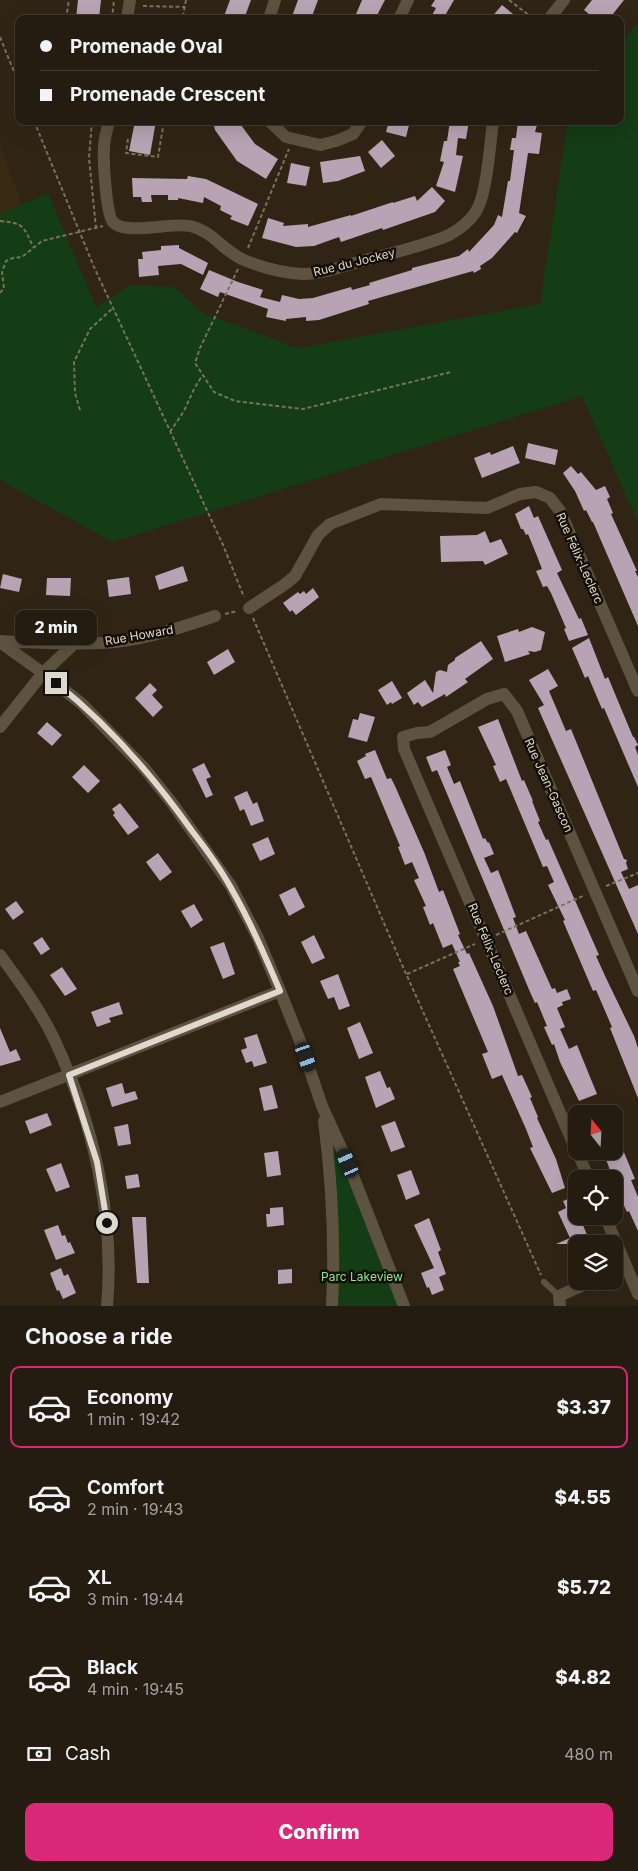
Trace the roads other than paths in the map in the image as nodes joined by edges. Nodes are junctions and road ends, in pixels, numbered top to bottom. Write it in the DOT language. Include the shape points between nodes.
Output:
graph roads {
  1 [pos="130,0"];
  2 [pos="275,0"];
  3 [pos="408,0"];
  4 [pos="564,0"];
  5 [pos="128,15"];
  6 [pos="270,15"];
  7 [pos="401,15"];
  8 [pos="552,15"];
  9 [pos="108,125"];
  10 [pos="273,125"];
  11 [pos="360,125"];
  12 [pos="492,125"];
  13 [pos="249,608"];
  14 [pos="215,616"];
  15 [pos="0,642"];
  16 [pos="75,644"];
  17 [pos="43,673"];
  18 [pos="638,691"];
  19 [pos="0,727"];
  20 [pos="404,749"];
  21 [pos="0,955"];
  22 [pos="280,991"];
  23 [pos="638,991"];
  24 [pos="69,1075"];
  25 [pos="0,1102"];
  26 [pos="322,1106"];
  27 [pos="568,1130"];
  28 [pos="623,1273"];
  29 [pos="544,1282"];
  30 [pos="578,1290"];
  31 [pos="638,1294"];
  32 [pos="560,1301"];
  33 [pos="107,1306"];
  34 [pos="332,1306"];
  35 [pos="404,1306"];
  1 -- 5 [label="street"];
  2 -- 6 [label="street"];
  3 -- 7 [label="street"];
  4 -- 8 [label="street"];
  9 -- 12 [label="street, Rue du Jockey" via="104,147 113,222 121,227 134,228 191,226 204,230 242,260 303,274 340,267 449,235 468,222 484,193"];
  10 -- 11 [label="street" via="293,140 320,145 354,134"];
  13 -- 18 [label="street, Rue Félix-Leclerc" via="295,576 318,535 330,524 381,504 487,508 520,494 536,492 550,498 560,511"];
  14 -- 16 [label="street, Rue Howard" via="117,642"];
  15 -- 16 [label="street, Rue Howard"];
  15 -- 17 [label="street"];
  16 -- 17 [label="street"];
  17 -- 19 [label="street"];
  17 -- 22 [label="street" via="82,704 117,739 172,803 230,886 258,938"];
  20 -- 23 [label="street, Rue Jean-Gascon" via="403,737 430,732 487,699 504,694 516,711"];
  20 -- 27 [label="street, Rue Félix-Leclerc"];
  21 -- 24 [label="street" via="46,1025"];
  22 -- 24 [label="street"];
  22 -- 26 [label="street"];
  24 -- 25 [label="street"];
  24 -- 33 [label="street" via="97,1162 106,1208 109,1253"];
  26 -- 34 [label="street" via="333,1242"];
  26 -- 35 [label="street"];
  28 -- 31 [label="street"];
  29 -- 32 [label="lane"];
  30 -- 32 [label="street"];
}
